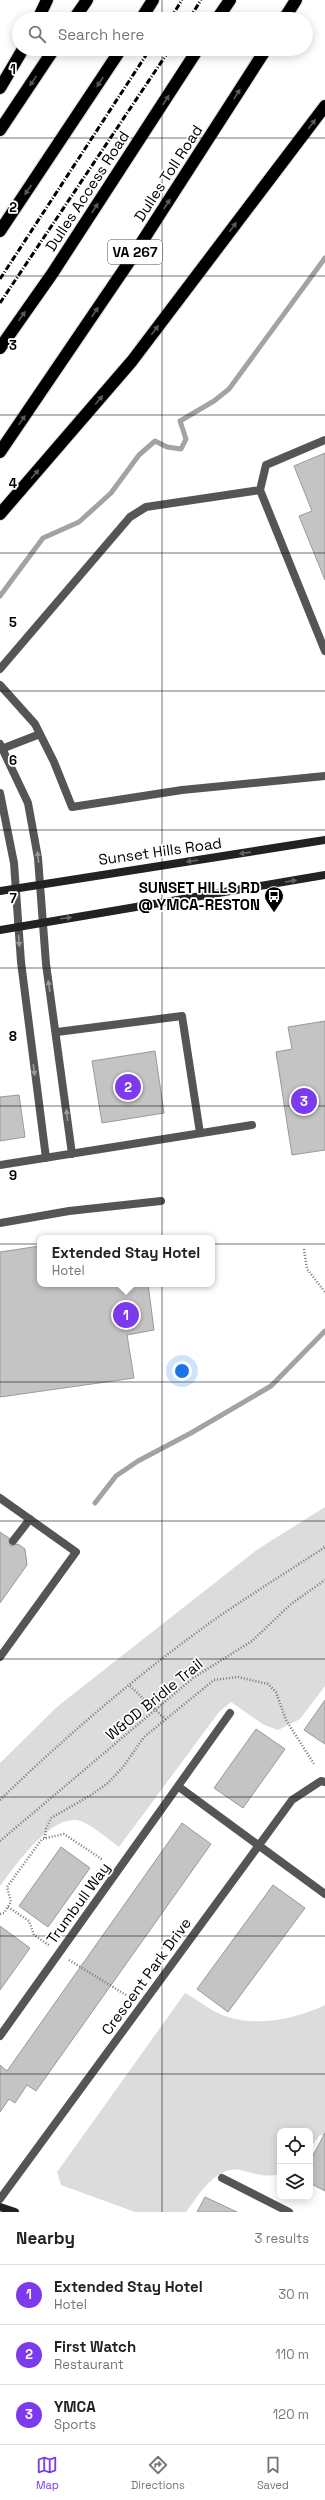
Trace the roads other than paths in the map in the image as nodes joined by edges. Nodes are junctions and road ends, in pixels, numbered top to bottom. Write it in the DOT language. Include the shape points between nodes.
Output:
graph roads {
  1 [pos="48,0"];
  2 [pos="87,0"];
  3 [pos="153,0"];
  4 [pos="230,0"];
  5 [pos="296,0"];
  6 [pos="42,12"];
  7 [pos="79,12"];
  8 [pos="145,12"];
  9 [pos="222,12"];
  10 [pos="288,12"];
  11 [pos="19,56"];
  12 [pos="49,56"];
  13 [pos="116,56"];
  14 [pos="193,56"];
  15 [pos="261,56"];
  16 [pos="0,88"];
  17 [pos="325,106"];
  18 [pos="0,130"];
  19 [pos="0,231"];
  20 [pos="0,348"];
  21 [pos="325,440"];
  22 [pos="0,452"];
  23 [pos="260,490"];
  24 [pos="0,514"];
  25 [pos="325,651"];
  26 [pos="0,669"];
  27 [pos="0,685"];
  28 [pos="40,734"];
  29 [pos="2,746"];
  30 [pos="325,776"];
  31 [pos="0,793"];
  32 [pos="325,840"];
  33 [pos="325,875"];
  34 [pos="40,884"];
  35 [pos="16,888"];
  36 [pos="0,891"];
  37 [pos="42,921"];
  38 [pos="18,926"];
  39 [pos="0,930"];
  40 [pos="57,1032"];
  41 [pos="252,1125"];
  42 [pos="200,1134"];
  43 [pos="72,1154"];
  44 [pos="46,1158"];
  45 [pos="0,1165"];
  46 [pos="161,1201"];
  47 [pos="0,1223"];
  48 [pos="0,1498"];
  49 [pos="30,1519"];
  50 [pos="13,1541"];
  51 [pos="0,1657"];
  52 [pos="230,1713"];
  53 [pos="325,1782"];
  54 [pos="179,1787"];
  55 [pos="257,1846"];
  56 [pos="325,1894"];
  57 [pos="0,2036"];
  58 [pos="222,2178"];
  59 [pos="0,2199"];
  60 [pos="0,2207"];
  61 [pos="15,2212"];
  62 [pos="289,2212"];
  1 -- 6 [label="highway"];
  2 -- 7 [label="highway"];
  3 -- 8 [label="highway"];
  4 -- 9 [label="highway"];
  5 -- 10 [label="highway"];
  11 -- 16 [label="highway"];
  12 -- 18 [label="highway, one-way"];
  13 -- 19 [label="highway, one-way"];
  20 -- 14 [label="highway, Dulles Access Road, one-way" via="65,254"];
  22 -- 15 [label="highway, Dulles Toll Road / VA 267, one-way" via="129,262"];
  24 -- 17 [label="highway, one-way" via="132,360"];
  21 -- 23 [label="street" via="266,465"];
  23 -- 25 [label="street"];
  23 -- 26 [label="street" via="146,507 130,517"];
  27 -- 28 [label="street" via="35,724"];
  28 -- 29 [label="street"];
  28 -- 30 [label="street" via="72,807 182,790"];
  34 -- 29 [label="street, one-way" via="28,803"];
  31 -- 35 [label="street" via="14,863"];
  32 -- 34 [label="main road, Sunset Hills Road, one-way"];
  37 -- 33 [label="main road, one-way"];
  34 -- 35 [label="main road, Sunset Hills Road"];
  34 -- 37 [label="street"];
  35 -- 36 [label="main road, Sunset Hills Road"];
  35 -- 38 [label="street"];
  37 -- 38 [label="main road"];
  40 -- 37 [label="street, one-way"];
  38 -- 39 [label="main road"];
  38 -- 44 [label="street, one-way" via="29,1035"];
  40 -- 42 [label="street" via="182,1016"];
  43 -- 40 [label="street, one-way"];
  41 -- 42 [label="street"];
  42 -- 43 [label="street"];
  43 -- 44 [label="street"];
  44 -- 45 [label="street"];
  46 -- 47 [label="street" via="69,1211"];
  48 -- 49 [label="street"];
  49 -- 50 [label="street"];
  49 -- 51 [label="street" via="76,1552"];
  52 -- 54 [label="street, Trumbull Way"];
  53 -- 55 [label="street, Crescent Park Drive" via="321,1781 292,1800"];
  54 -- 55 [label="street"];
  54 -- 57 [label="street, Trumbull Way"];
  55 -- 56 [label="street"];
  55 -- 59 [label="street, Crescent Park Drive"];
  58 -- 62 [label="street"];
  60 -- 61 [label="main road"];
}
